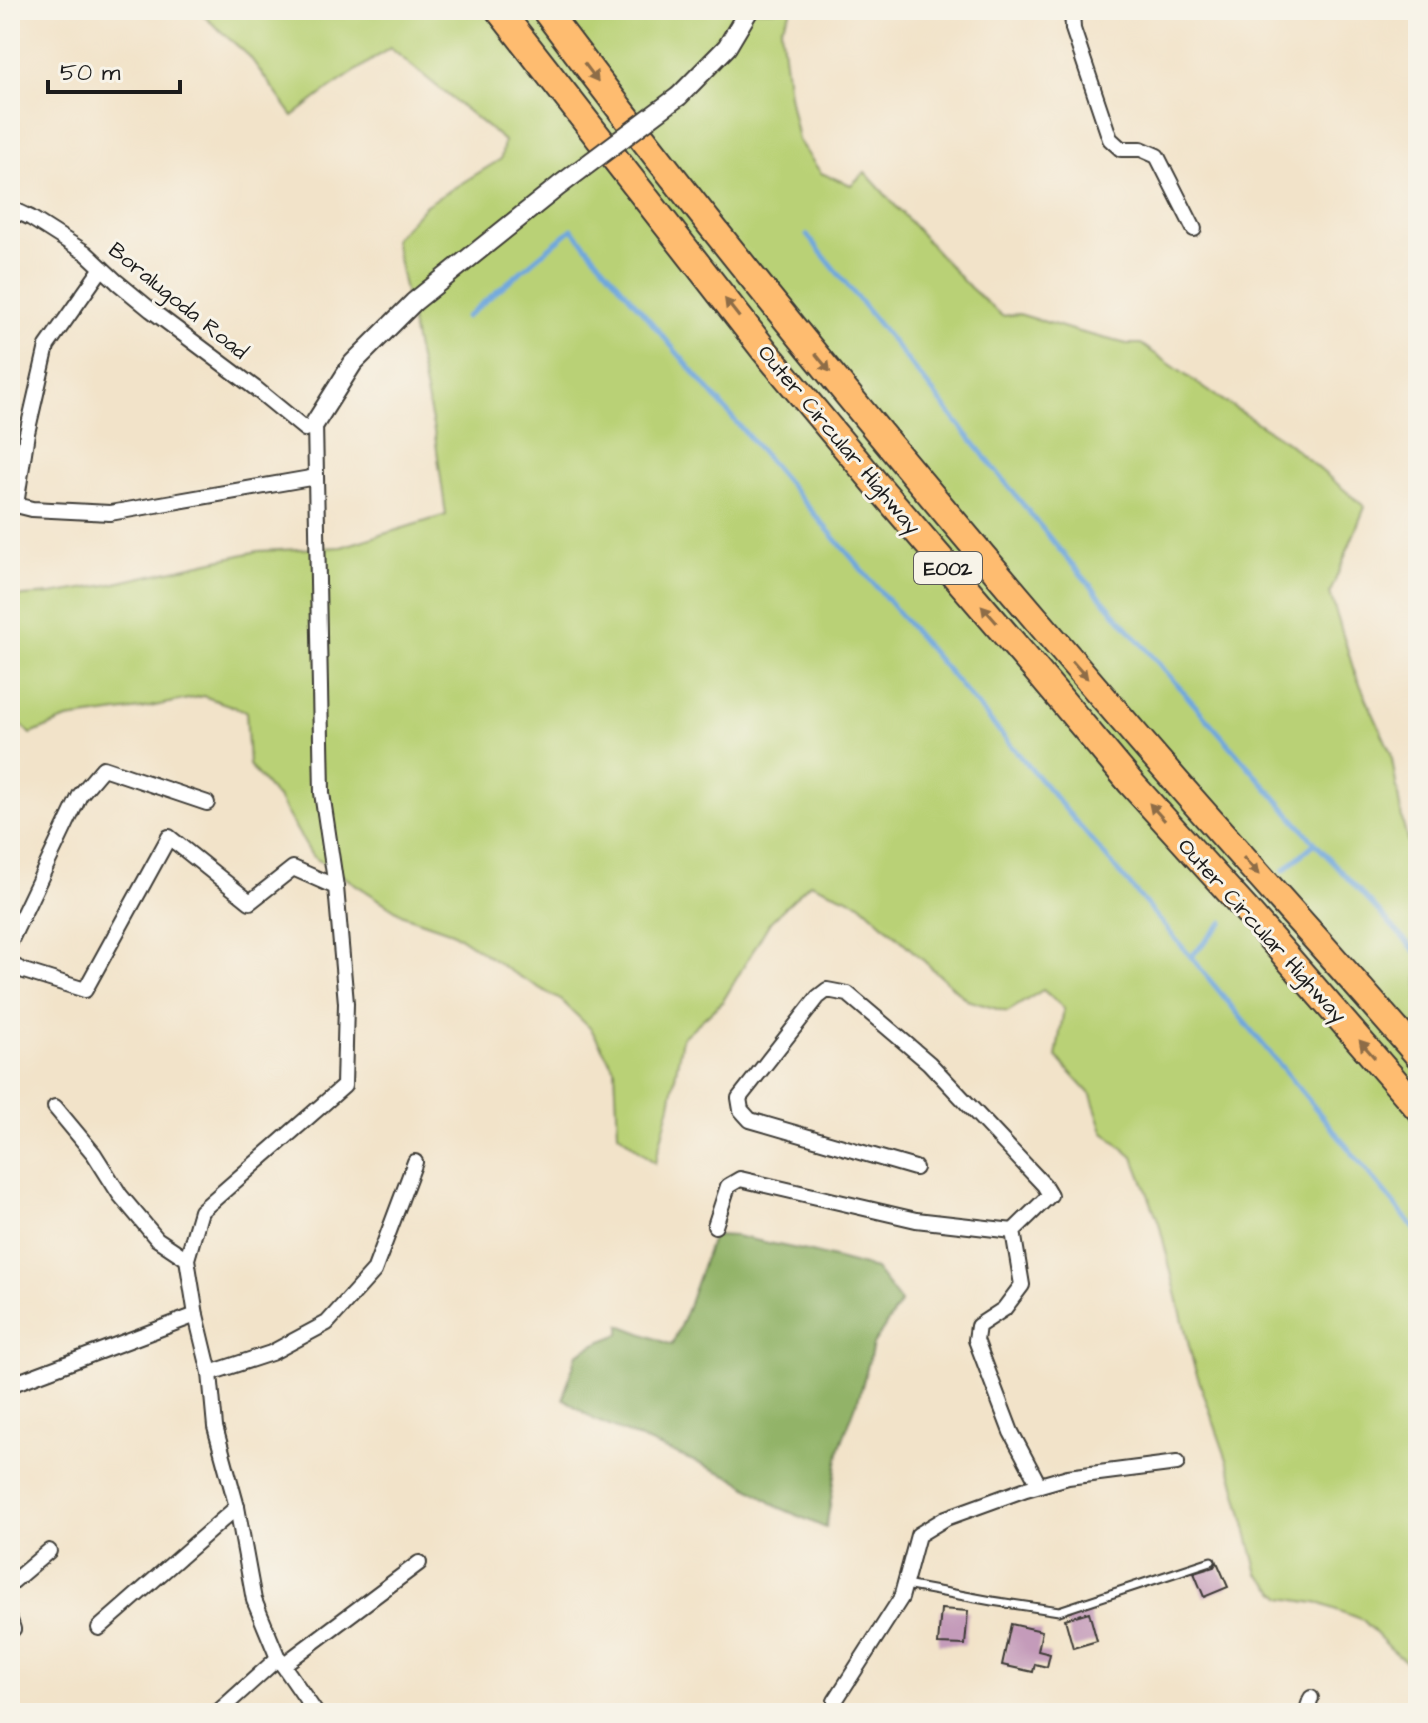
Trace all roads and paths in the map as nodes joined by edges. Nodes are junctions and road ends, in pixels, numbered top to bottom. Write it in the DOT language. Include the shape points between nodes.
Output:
graph roads {
  1 [pos="499,10"];
  2 [pos="545,10"];
  3 [pos="749,10"];
  4 [pos="1072,10"];
  5 [pos="10,208"];
  6 [pos="1194,229"];
  7 [pos="102,268"];
  8 [pos="315,423"];
  9 [pos="316,477"];
  10 [pos="207,803"];
  11 [pos="336,887"];
  12 [pos="10,942"];
  13 [pos="10,964"];
  14 [pos="1418,1055"];
  15 [pos="55,1107"];
  16 [pos="1418,1108"];
  17 [pos="415,1162"];
  18 [pos="915,1168"];
  19 [pos="715,1226"];
  20 [pos="1013,1231"];
  21 [pos="187,1259"];
  22 [pos="196,1315"];
  23 [pos="210,1373"];
  24 [pos="10,1385"];
  25 [pos="1177,1463"];
  26 [pos="1039,1485"];
  27 [pos="237,1507"];
  28 [pos="49,1551"];
  29 [pos="1211,1561"];
  30 [pos="419,1563"];
  31 [pos="10,1584"];
  32 [pos="905,1585"];
  33 [pos="10,1620"];
  34 [pos="99,1628"];
  35 [pos="10,1632"];
  36 [pos="280,1661"];
  37 [pos="1311,1698"];
  38 [pos="217,1713"];
  39 [pos="316,1713"];
  40 [pos="836,1713"];
  41 [pos="1306,1713"];
  16 -- 1 [label="highway, Outer Circular Highway / E002, one-way" via="877,485 765,351"];
  2 -- 14 [label="highway, Outer Circular Highway / E002, one-way" via="909,470"];
  3 -- 8 [label="street, bridge" via="727,47 679,96 414,302 353,363"];
  4 -- 6 [label="street" via="1073,29 1110,139 1121,149 1157,156"];
  5 -- 7 [label="street, Boralugoda Road"];
  7 -- 8 [label="street, Boralugoda Road" via="305,429"];
  7 -- 9 [label="street" via="47,346 16,505 110,513"];
  8 -- 9 [label="street"];
  9 -- 11 [label="street" via="322,793"];
  10 -- 12 [label="street" via="103,768 80,795"];
  11 -- 13 [label="street" via="293,868 250,902 169,837 85,990"];
  11 -- 21 [label="street" via="346,1003 344,1086 201,1211"];
  15 -- 21 [label="street" via="157,1239"];
  17 -- 23 [label="street" via="374,1271 327,1323 271,1353"];
  18 -- 20 [label="street" via="750,1120 741,1110 739,1098 827,990 848,994 929,1063 1044,1185 1050,1195"];
  19 -- 20 [label="street" via="728,1186 740,1179 916,1220"];
  20 -- 26 [label="street" via="1022,1285 1004,1309 978,1326 976,1340 1011,1432"];
  21 -- 22 [label="street"];
  22 -- 23 [label="street"];
  22 -- 24 [label="street"];
  23 -- 27 [label="street" via="215,1427"];
  25 -- 26 [label="street"];
  26 -- 32 [label="street" via="946,1518 918,1535"];
  27 -- 34 [label="street"];
  27 -- 36 [label="street" via="254,1600"];
  28 -- 31 [label="street"];
  29 -- 32 [label="lane" via="1059,1611"];
  30 -- 36 [label="street"];
  32 -- 40 [label="street" via="835,1701"];
  33 -- 35 [label="street"];
  36 -- 38 [label="street"];
  36 -- 39 [label="street"];
  37 -- 41 [label="street"];
}
